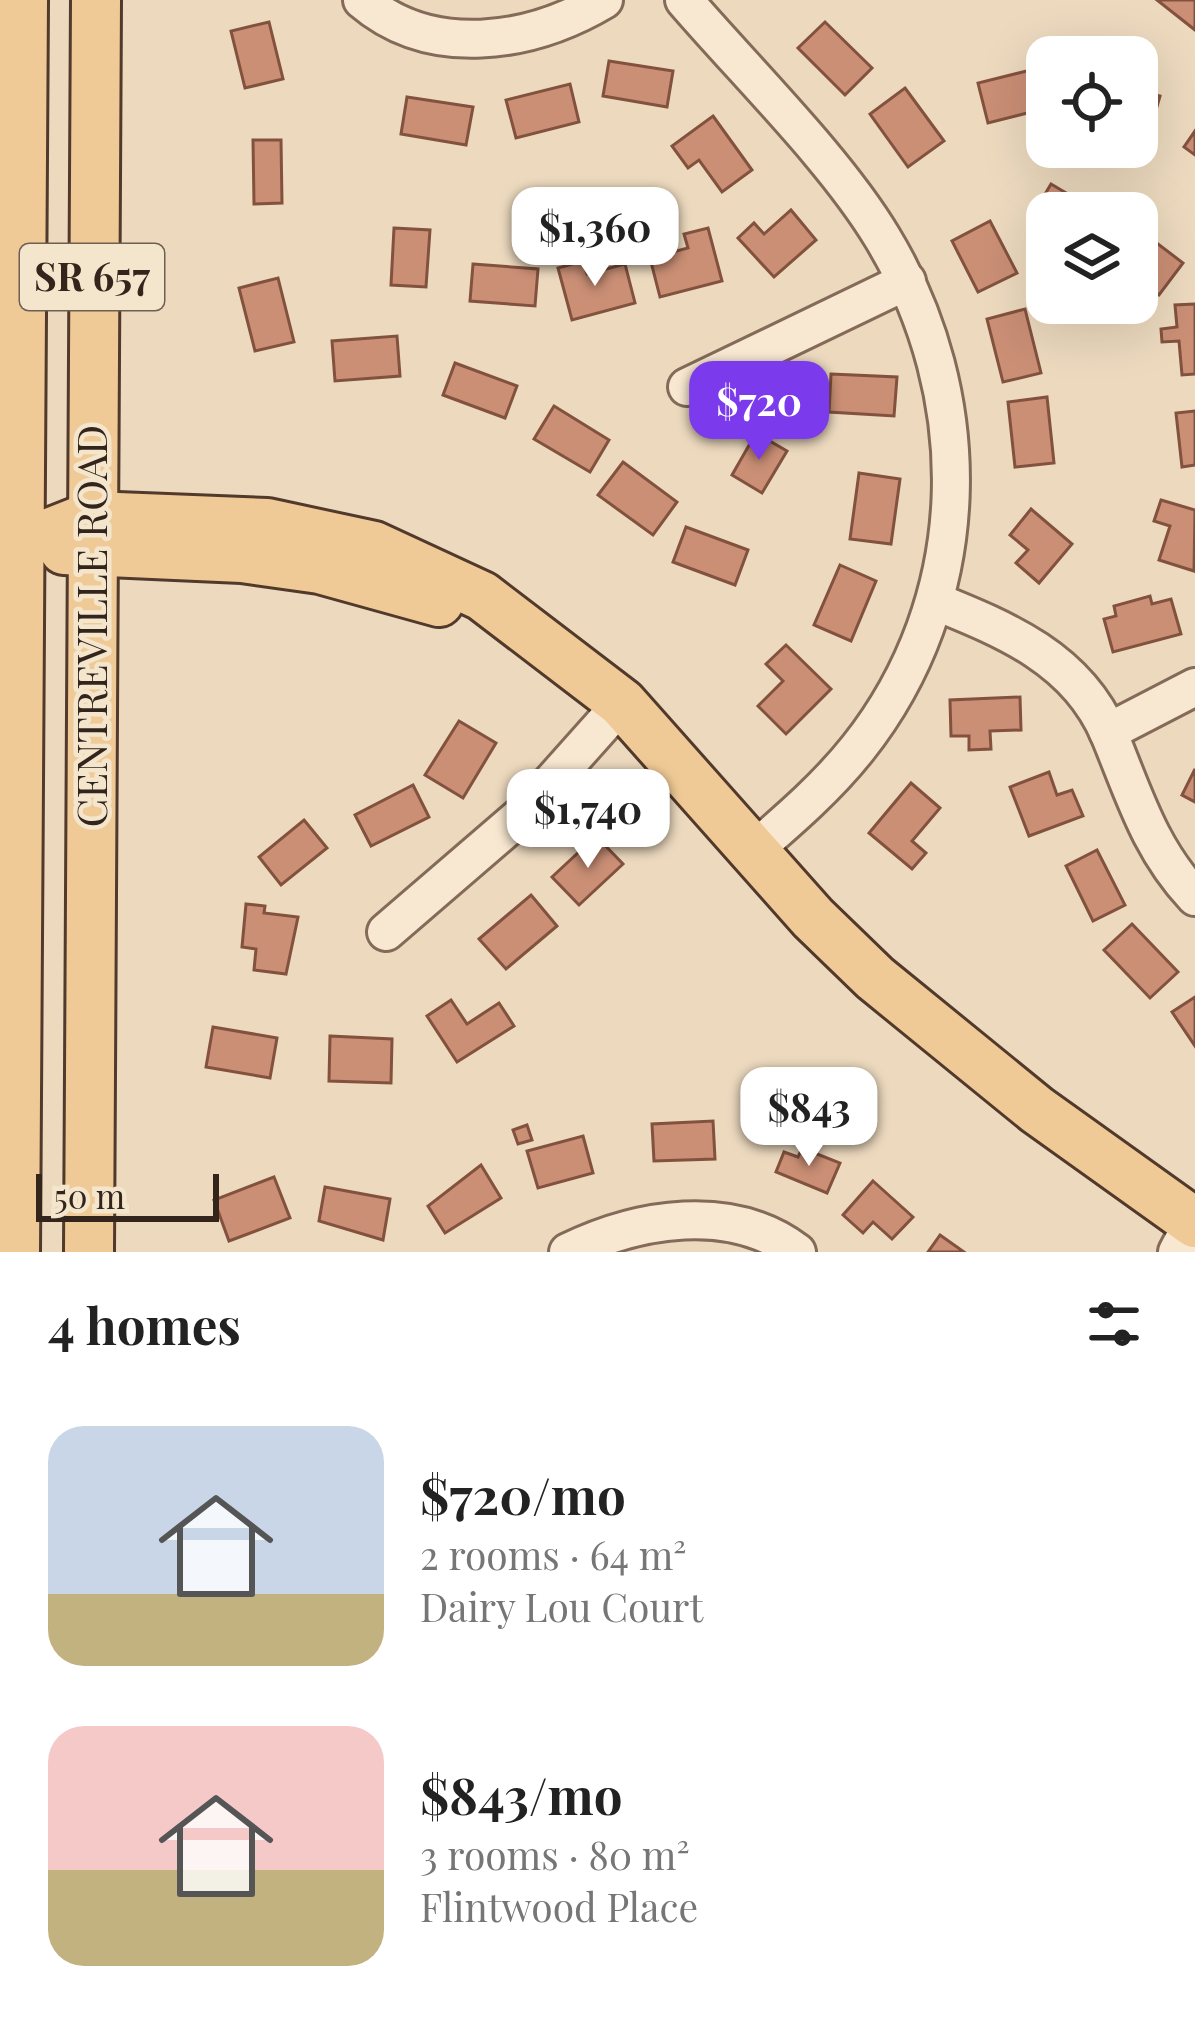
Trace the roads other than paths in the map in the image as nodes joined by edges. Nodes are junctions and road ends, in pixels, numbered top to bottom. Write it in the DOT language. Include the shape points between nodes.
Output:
graph roads {
  1 [pos="23,0"];
  2 [pos="96,0"];
  3 [pos="362,0"];
  4 [pos="604,0"];
  5 [pos="684,0"];
  6 [pos="907,281"];
  7 [pos="687,387"];
  8 [pos="92,535"];
  9 [pos="19,545"];
  10 [pos="937,602"];
  11 [pos="1195,688"];
  12 [pos="622,703"];
  13 [pos="1108,732"];
  14 [pos="754,850"];
  15 [pos="1195,897"];
  16 [pos="386,932"];
  17 [pos="1188,1232"];
  18 [pos="15,1252"];
  19 [pos="89,1252"];
  20 [pos="568,1252"];
  21 [pos="797,1252"];
  1 -- 9 [label="main road, CENTREVILLE ROAD / SR 657"];
  2 -- 8 [label="main road, CENTREVILLE ROAD / SR 657"];
  3 -- 4 [label="street" via="406,30 474,39 553,25"];
  5 -- 6 [label="street" via="865,211"];
  6 -- 7 [label="street"];
  6 -- 10 [label="street" via="938,365 951,440"];
  8 -- 9 [label="main road"];
  8 -- 12 [label="main road" via="320,569 430,599 569,661"];
  8 -- 19 [label="main road, CENTREVILLE ROAD / SR 657"];
  9 -- 18 [label="main road, CENTREVILLE ROAD / SR 657"];
  10 -- 13 [label="street" via="1040,650"];
  10 -- 14 [label="street" via="860,746"];
  11 -- 13 [label="street"];
  12 -- 14 [label="main road"];
  12 -- 16 [label="street" via="524,814"];
  13 -- 15 [label="street" via="1152,842"];
  14 -- 17 [label="main road" via="875,978"];
  20 -- 21 [label="street" via="649,1226 706,1220 763,1233"];
}
